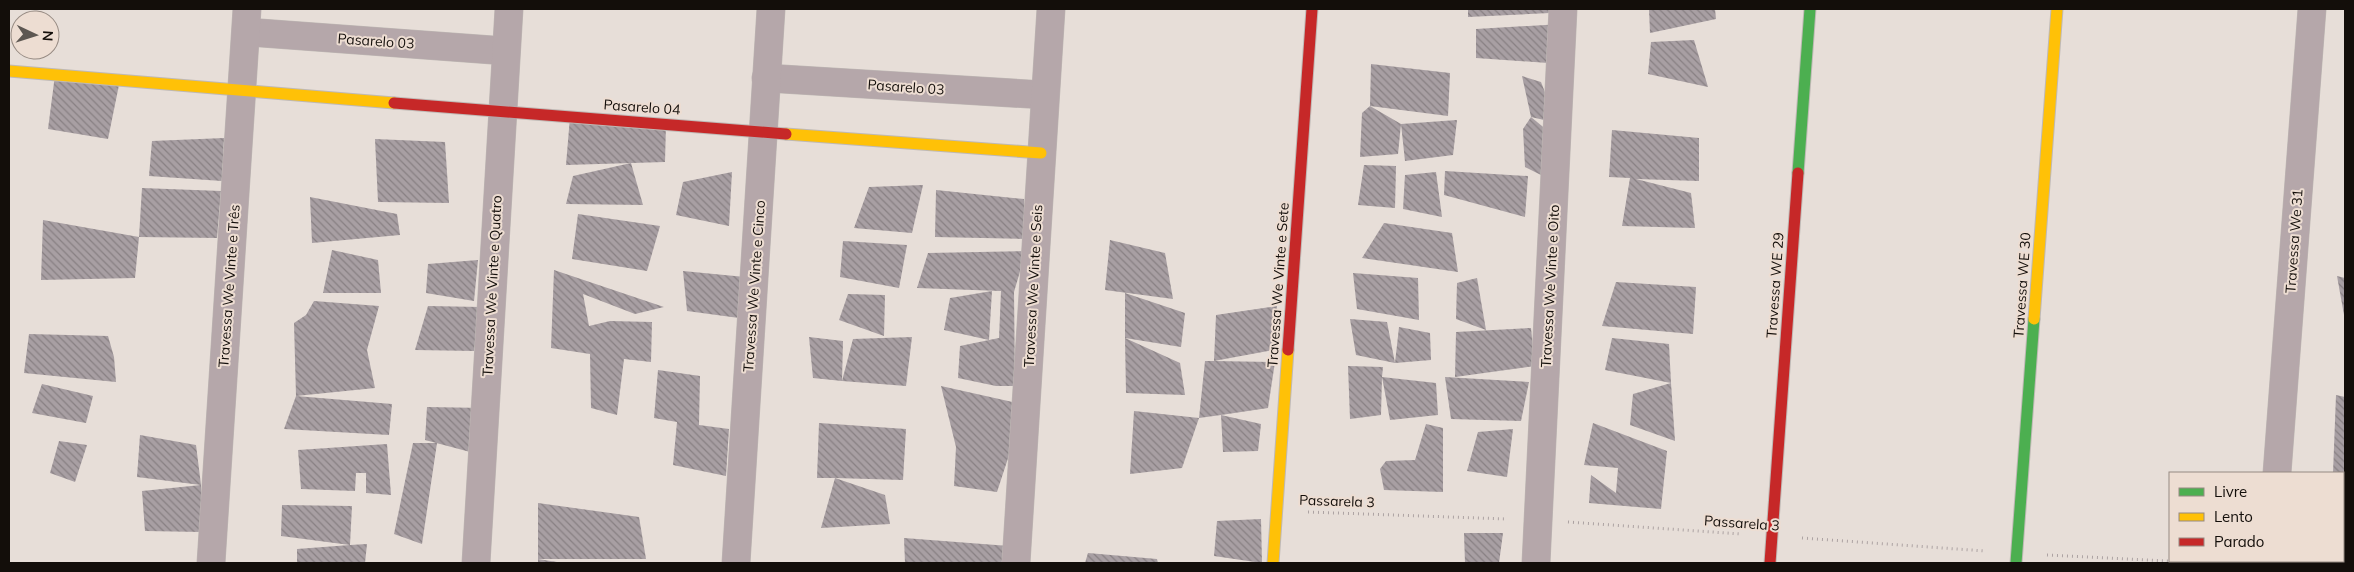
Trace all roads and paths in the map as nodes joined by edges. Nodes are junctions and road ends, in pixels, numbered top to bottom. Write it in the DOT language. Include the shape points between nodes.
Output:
graph roads {
  1 [pos="509,9"];
  2 [pos="771,9"];
  3 [pos="1051,9"];
  4 [pos="1312,9"];
  5 [pos="1563,9"];
  6 [pos="1810,9"];
  7 [pos="2056,9"];
  8 [pos="2312,9"];
  9 [pos="247,21"];
  10 [pos="506,51"];
  11 [pos="9,71"];
  12 [pos="766,78"];
  13 [pos="242,90"];
  14 [pos="1045,96"];
  15 [pos="502,112"];
  16 [pos="763,130"];
  17 [pos="1041,152"];
  18 [pos="2276,472"];
  19 [pos="1276,510"];
  20 [pos="1538,520"];
  21 [pos="1772,536"];
  22 [pos="2017,558"];
  23 [pos="211,563"];
  24 [pos="476,563"];
  25 [pos="736,563"];
  26 [pos="1016,563"];
  27 [pos="1273,563"];
  28 [pos="1536,563"];
  29 [pos="1770,563"];
  30 [pos="2206,563"];
  1 -- 10 [label="street, Travessa We Vinte e Quatro"];
  2 -- 12 [label="street, Travessa We Vinte e Cinco"];
  3 -- 14 [label="street, Travessa We Vinte e Seis"];
  4 -- 19 [label="street, Travessa We Vinte e Sete"];
  5 -- 20 [label="street, Travessa We Vinte e Oito"];
  6 -- 21 [label="street, Travessa WE 29"];
  7 -- 22 [label="street, Travessa WE 30"];
  8 -- 18 [label="street, Travessa We 31"];
  9 -- 10 [label="street, Pasarelo 03"];
  9 -- 13 [label="street, Travessa We Vinte e Três"];
  10 -- 15 [label="street, Travessa We Vinte e Quatro"];
  11 -- 13 [label="street"];
  12 -- 14 [label="street, Pasarelo 03"];
  12 -- 16 [label="street, Travessa We Vinte e Cinco"];
  13 -- 15 [label="street, Pasarelo 04"];
  13 -- 23 [label="street, Travessa We Vinte e Três"];
  14 -- 17 [label="street, Travessa We Vinte e Seis"];
  15 -- 16 [label="street, Pasarelo 04"];
  15 -- 24 [label="street, Travessa We Vinte e Quatro"];
  16 -- 17 [label="street, Pasarelo 04"];
  16 -- 25 [label="street, Travessa We Vinte e Cinco"];
  17 -- 26 [label="street, Travessa We Vinte e Seis"];
  19 -- 20 [label="path, Passarela 3"];
  19 -- 27 [label="street, Travessa We Vinte e Sete"];
  20 -- 21 [label="path, Passarela 3"];
  20 -- 28 [label="street, Travessa We Vinte e Oito"];
  21 -- 22 [label="path, Passarela 3"];
  21 -- 29 [label="street, Travessa WE 29"];
  22 -- 30 [label="path, Passarela 3"];
}
